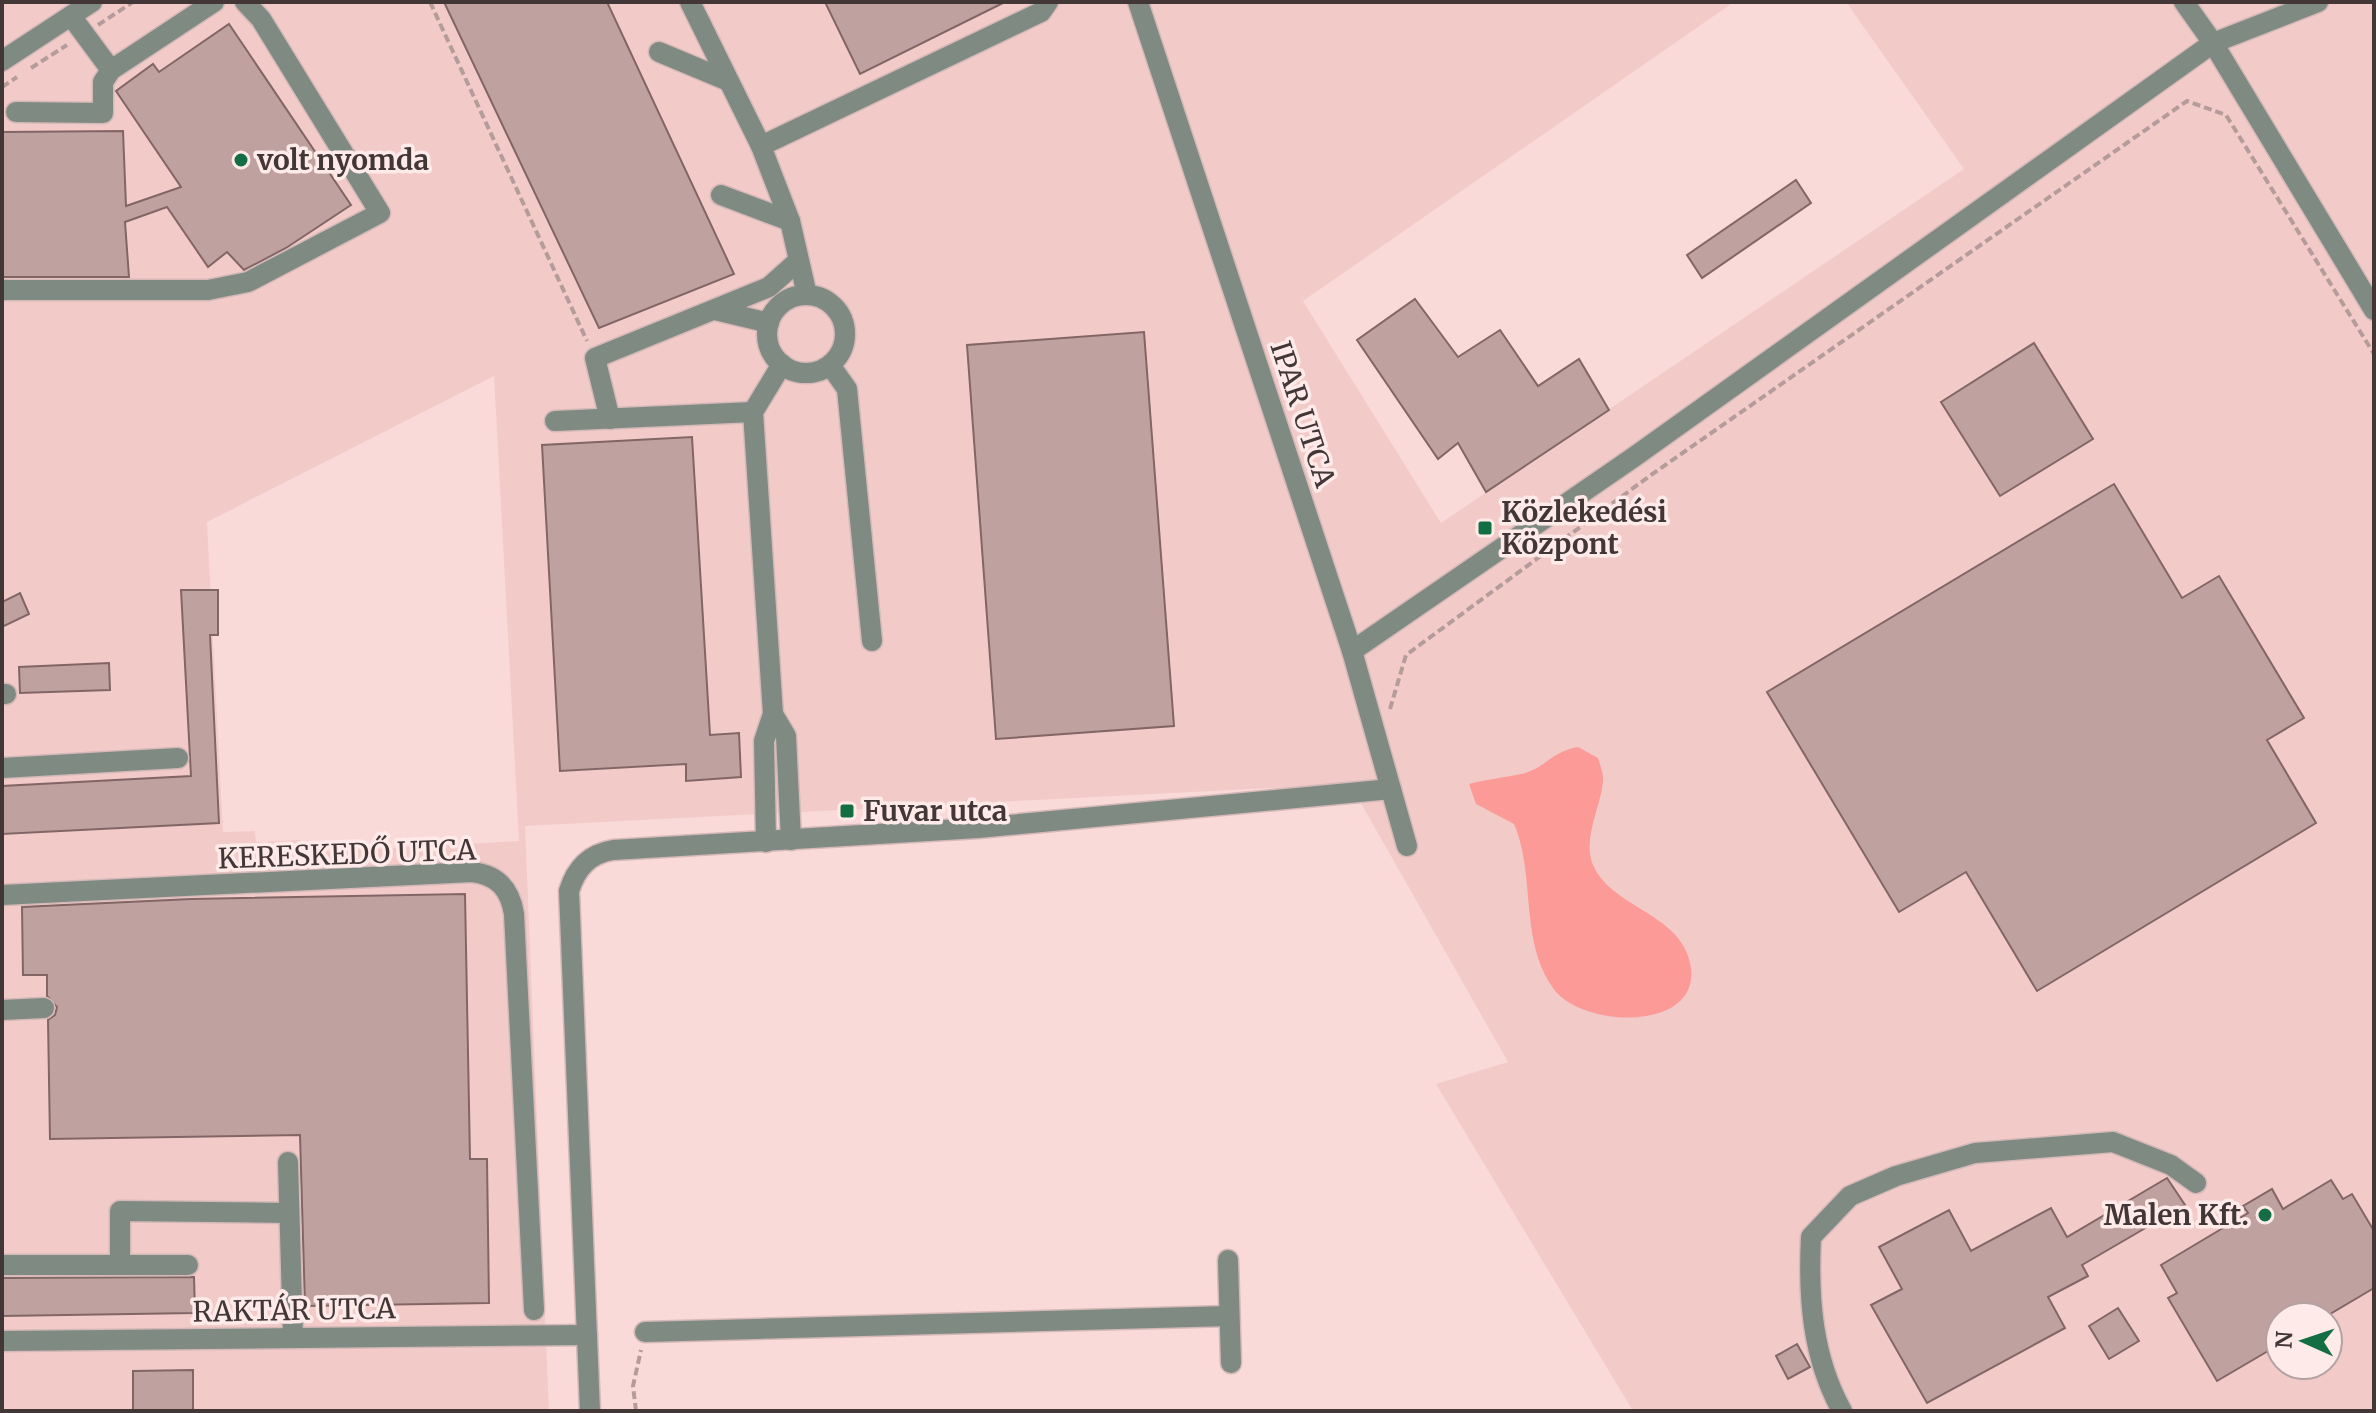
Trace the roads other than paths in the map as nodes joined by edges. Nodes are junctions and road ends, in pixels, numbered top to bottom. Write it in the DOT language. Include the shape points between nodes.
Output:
graph roads {
  1 [pos="92,2"];
  2 [pos="214,2"];
  3 [pos="245,2"];
  4 [pos="690,2"];
  5 [pos="1048,2"];
  6 [pos="1138,2"];
  7 [pos="2184,2"];
  8 [pos="2318,2"];
  9 [pos="71,16"];
  10 [pos="2213,43"];
  11 [pos="659,52"];
  12 [pos="2,61"];
  13 [pos="111,70"];
  14 [pos="726,80"];
  15 [pos="16,112"];
  16 [pos="761,146"];
  17 [pos="721,195"];
  18 [pos="790,221"];
  19 [pos="798,261"];
  20 [pos="2,290"];
  21 [pos="807,295"];
  22 [pos="715,310"];
  23 [pos="2374,310"];
  24 [pos="769,323"];
  25 [pos="782,364"];
  26 [pos="830,365"];
  27 [pos="753,412"];
  28 [pos="610,419"];
  29 [pos="555,421"];
  30 [pos="872,641"];
  31 [pos="1352,651"];
  32 [pos="773,714"];
  33 [pos="178,758"];
  34 [pos="2,768"];
  35 [pos="1391,789"];
  36 [pos="791,840"];
  37 [pos="766,842"];
  38 [pos="1407,846"];
  39 [pos="2,895"];
  40 [pos="44,1008"];
  41 [pos="2,1010"];
  42 [pos="288,1162"];
  43 [pos="2196,1183"];
  44 [pos="289,1213"];
  45 [pos="1228,1260"];
  46 [pos="120,1264"];
  47 [pos="2,1265"];
  48 [pos="188,1265"];
  49 [pos="534,1310"];
  50 [pos="1229,1316"];
  51 [pos="645,1332"];
  52 [pos="587,1335"];
  53 [pos="293,1338"];
  54 [pos="2,1341"];
  55 [pos="1231,1363"];
  56 [pos="590,1411"];
  57 [pos="1842,1411"];
  1 -- 9 [label="street"];
  2 -- 13 [label="street"];
  3 -- 20 [label="street" via="261,19 380,213 248,282 208,290"];
  4 -- 14 [label="street"];
  5 -- 16 [label="street" via="1041,12"];
  6 -- 31 [label="street, IPAR UTCA"];
  7 -- 10 [label="street"];
  8 -- 10 [label="street"];
  9 -- 12 [label="street"];
  9 -- 13 [label="street"];
  10 -- 23 [label="street"];
  10 -- 31 [label="street" via="1634,457"];
  11 -- 14 [label="street"];
  13 -- 15 [label="street" via="103,82 103,113"];
  14 -- 16 [label="street"];
  16 -- 18 [label="street"];
  17 -- 18 [label="street"];
  18 -- 19 [label="street"];
  19 -- 21 [label="street"];
  19 -- 22 [label="street" via="769,287"];
  21 -- 24 [label="street" via="783,302"];
  21 -- 26 [label="street" via="825,299 842,318 844,343"];
  22 -- 24 [label="street"];
  22 -- 28 [label="street" via="595,358"];
  24 -- 25 [label="street" via="768,343"];
  25 -- 26 [label="street" via="806,373"];
  25 -- 27 [label="street"];
  26 -- 30 [label="street" via="847,389"];
  27 -- 28 [label="street"];
  27 -- 32 [label="street"];
  28 -- 29 [label="street"];
  31 -- 35 [label="street, IPAR UTCA"];
  32 -- 36 [label="street" via="786,736"];
  32 -- 37 [label="street" via="764,741"];
  33 -- 34 [label="street"];
  35 -- 36 [label="street"];
  35 -- 38 [label="street, IPAR UTCA"];
  36 -- 37 [label="street"];
  37 -- 52 [label="street" via="601,852 573,878 569,891"];
  39 -- 49 [label="street, KERESKEDŐ UTCA" via="472,872 495,878 512,900 514,914"];
  40 -- 41 [label="street"];
  42 -- 44 [label="street"];
  43 -- 57 [label="street" via="2171,1165 2113,1142 1975,1153 1850,1196 1811,1237 1808,1293 1814,1337"];
  44 -- 46 [label="street" via="120,1211"];
  44 -- 53 [label="street"];
  45 -- 50 [label="street"];
  46 -- 47 [label="street"];
  46 -- 48 [label="street"];
  50 -- 51 [label="street"];
  50 -- 55 [label="street"];
  52 -- 53 [label="street, RAKTÁR UTCA"];
  52 -- 56 [label="street"];
  53 -- 54 [label="street, RAKTÁR UTCA"];
}
